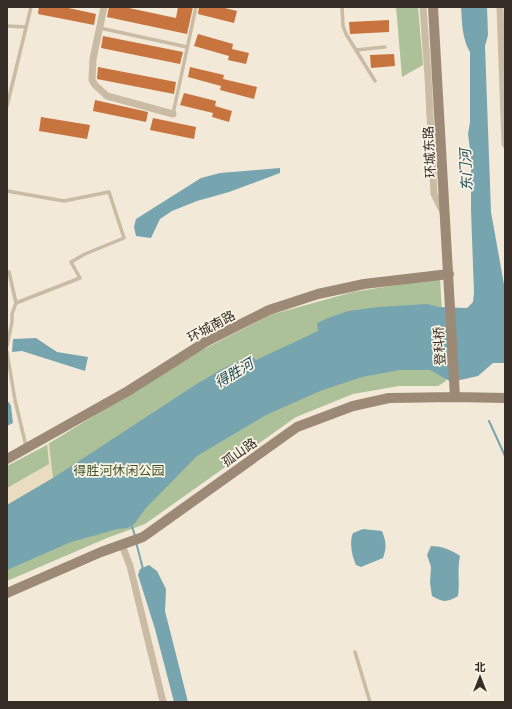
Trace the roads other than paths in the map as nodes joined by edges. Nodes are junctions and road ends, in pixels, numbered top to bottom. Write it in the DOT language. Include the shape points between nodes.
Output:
graph roads {
  1 [pos="31,7"];
  2 [pos="104,7"];
  3 [pos="196,7"];
  4 [pos="342,7"];
  5 [pos="422,7"];
  6 [pos="433,7"];
  7 [pos="500,7"];
  8 [pos="7,26"];
  9 [pos="26,27"];
  10 [pos="100,28"];
  11 [pos="187,46"];
  12 [pos="385,47"];
  13 [pos="356,50"];
  14 [pos="375,81"];
  15 [pos="7,106"];
  16 [pos="173,114"];
  17 [pos="505,144"];
  18 [pos="7,191"];
  19 [pos="446,218"];
  20 [pos="7,272"];
  21 [pos="449,274"];
  22 [pos="450,295"];
  23 [pos="16,303"];
  24 [pos="7,346"];
  25 [pos="7,352"];
  26 [pos="455,397"];
  27 [pos="505,398"];
  28 [pos="27,449"];
  29 [pos="7,459"];
  30 [pos="122,545"];
  31 [pos="7,593"];
  32 [pos="355,652"];
  33 [pos="163,702"];
  34 [pos="370,702"];
  1 -- 9 [label="lane"];
  2 -- 10 [label="street"];
  3 -- 11 [label="lane"];
  4 -- 13 [label="lane" via="343,26"];
  5 -- 19 [label="street" via="434,194"];
  6 -- 19 [label="main road, 环城东路"];
  7 -- 17 [label="street"];
  8 -- 9 [label="lane"];
  9 -- 15 [label="lane"];
  10 -- 11 [label="lane"];
  10 -- 16 [label="street" via="93,59 92,80 95,85 107,96"];
  11 -- 16 [label="lane"];
  12 -- 13 [label="lane"];
  13 -- 14 [label="lane"];
  18 -- 23 [label="lane" via="64,201 109,192 124,238 71,262 80,278"];
  19 -- 21 [label="main road, 环城东路"];
  20 -- 23 [label="lane"];
  21 -- 22 [label="main road, 环城东路"];
  21 -- 28 [label="main road, 环城南路" via="364,284 318,294 269,310 207,341 128,391"];
  22 -- 26 [label="main road, 登科桥"];
  23 -- 24 [label="lane"];
  25 -- 28 [label="lane"];
  26 -- 27 [label="main road, 孤山路"];
  26 -- 30 [label="main road, 孤山路" via="389,398 353,406 297,427 143,537"];
  28 -- 29 [label="main road, 环城南路"];
  30 -- 31 [label="main road, 孤山路"];
  30 -- 33 [label="street" via="130,566"];
  32 -- 34 [label="lane"];
}
